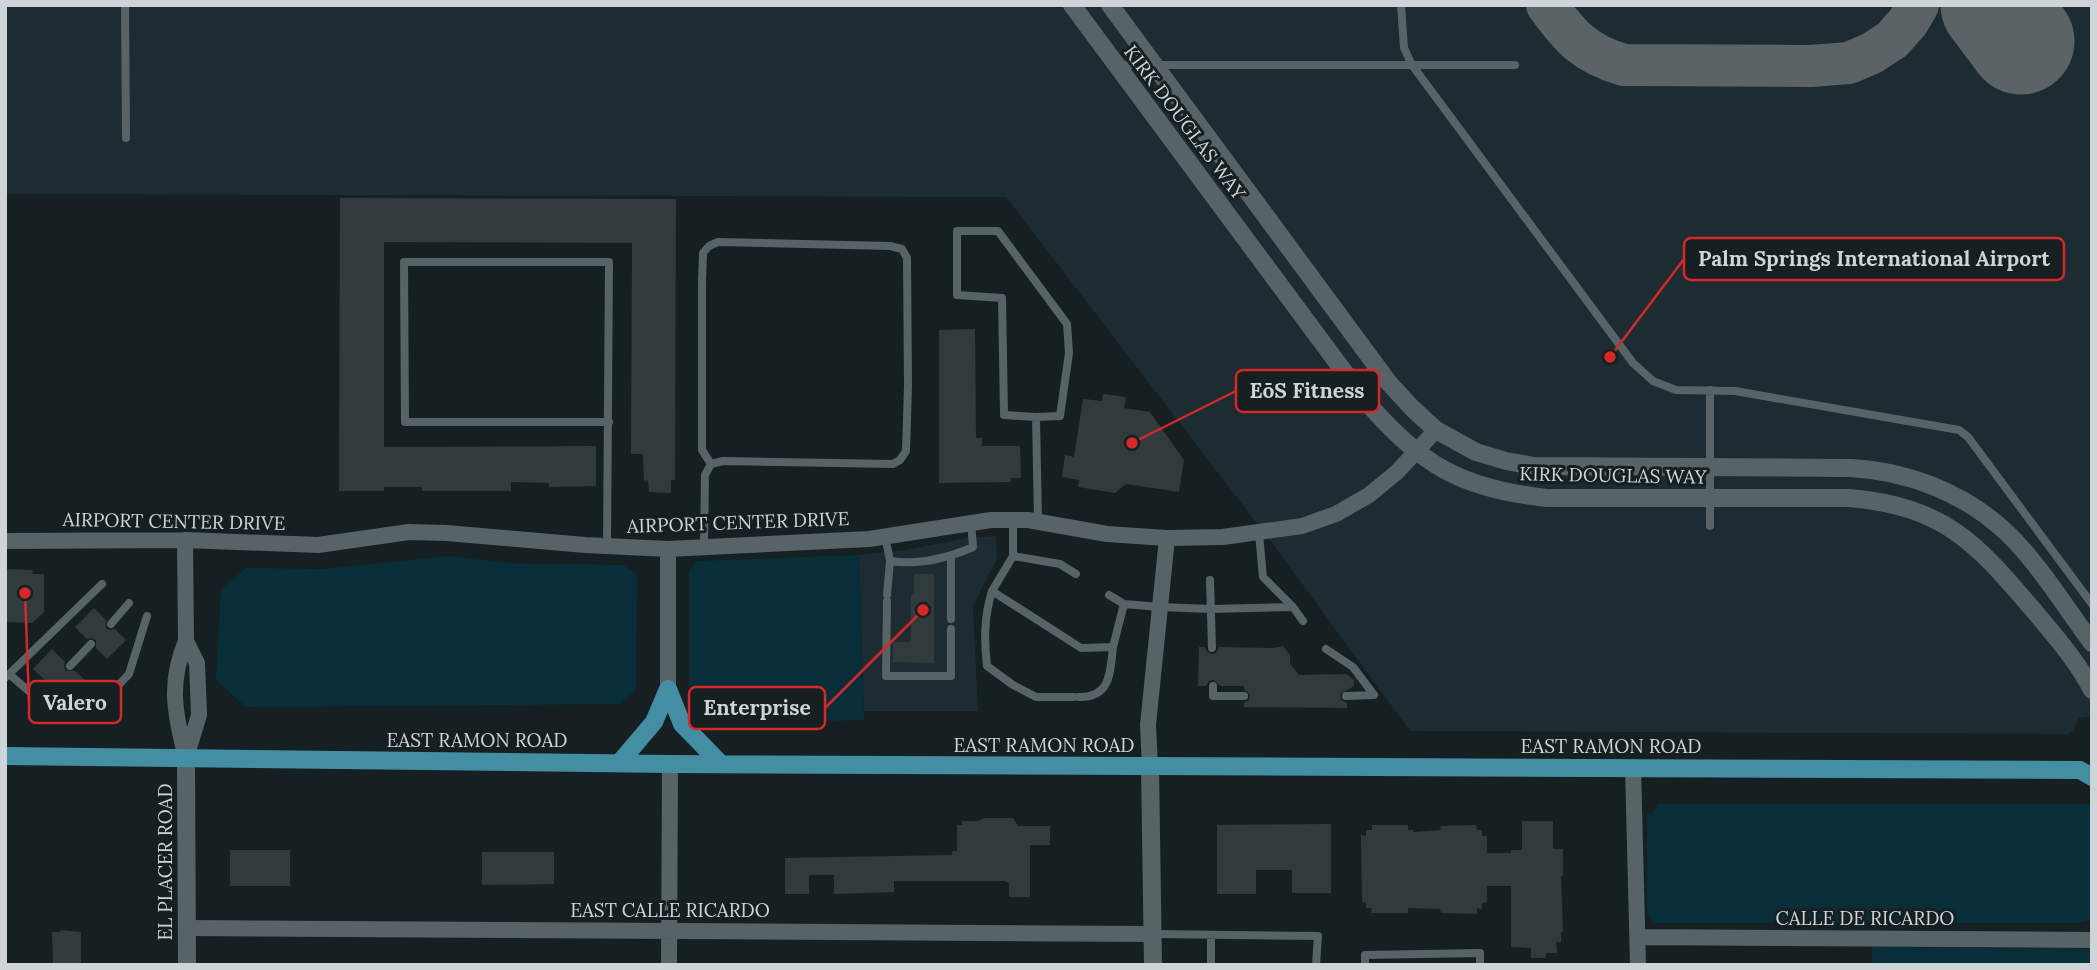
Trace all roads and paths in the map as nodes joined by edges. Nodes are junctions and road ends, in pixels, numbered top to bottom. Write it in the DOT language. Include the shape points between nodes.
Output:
graph roads {
  1 [pos="125,5"];
  2 [pos="1072,5"];
  3 [pos="1110,5"];
  4 [pos="1401,5"];
  5 [pos="1116,65"];
  6 [pos="1154,65"];
  7 [pos="1412,65"];
  8 [pos="1515,65"];
  9 [pos="126,138"];
  10 [pos="1710,390"];
  11 [pos="1037,417"];
  12 [pos="609,422"];
  13 [pos="1436,430"];
  14 [pos="1417,452"];
  15 [pos="711,464"];
  16 [pos="1710,467"];
  17 [pos="1710,498"];
  18 [pos="1013,520"];
  19 [pos="1038,521"];
  20 [pos="971,522"];
  21 [pos="1710,526"];
  22 [pos="1259,534"];
  23 [pos="885,536"];
  24 [pos="1167,538"];
  25 [pos="185,540"];
  26 [pos="5,541"];
  27 [pos="607,546"];
  28 [pos="705,547"];
  29 [pos="668,549"];
  30 [pos="1013,556"];
  31 [pos="951,557"];
  32 [pos="890,561"];
  33 [pos="1076,574"];
  34 [pos="1210,580"];
  35 [pos="102,584"];
  36 [pos="992,592"];
  37 [pos="1109,595"];
  38 [pos="129,603"];
  39 [pos="1124,604"];
  40 [pos="2092,604"];
  41 [pos="1160,607"];
  42 [pos="1293,607"];
  43 [pos="1211,609"];
  44 [pos="147,616"];
  45 [pos="1303,621"];
  46 [pos="111,624"];
  47 [pos="186,641"];
  48 [pos="2092,643"];
  49 [pos="91,644"];
  50 [pos="1113,647"];
  51 [pos="1212,648"];
  52 [pos="1326,649"];
  53 [pos="70,666"];
  54 [pos="7,676"];
  55 [pos="51,686"];
  56 [pos="1213,686"];
  57 [pos="668,689"];
  58 [pos="2092,690"];
  59 [pos="1244,696"];
  60 [pos="1346,696"];
  61 [pos="38,699"];
  62 [pos="5,756"];
  63 [pos="187,758"];
  64 [pos="620,762"];
  65 [pos="670,764"];
  66 [pos="721,764"];
  67 [pos="1150,767"];
  68 [pos="1633,767"];
  69 [pos="2089,769"];
  70 [pos="187,928"];
  71 [pos="669,931"];
  72 [pos="1153,933"];
  73 [pos="1211,935"];
  74 [pos="1638,937"];
  75 [pos="2092,940"];
  76 [pos="187,965"];
  77 [pos="669,965"];
  78 [pos="1153,965"];
  79 [pos="1211,965"];
  80 [pos="1316,965"];
  81 [pos="1365,965"];
  82 [pos="1480,965"];
  83 [pos="1638,965"];
  1 -- 9 [label="lane"];
  2 -- 5 [label="street, KIRK DOUGLAS WAY"];
  3 -- 6 [label="street, KIRK DOUGLAS WAY"];
  4 -- 7 [label="lane" via="1404,48"];
  5 -- 6 [label="lane"];
  5 -- 14 [label="street, KIRK DOUGLAS WAY" via="1365,400 1389,429"];
  6 -- 7 [label="lane"];
  6 -- 13 [label="street, KIRK DOUGLAS WAY" via="1389,383"];
  7 -- 8 [label="lane"];
  7 -- 10 [label="lane" via="1633,363 1653,381 1676,390"];
  10 -- 16 [label="lane"];
  10 -- 40 [label="lane" via="1959,430"];
  11 -- 11 [label="lane" via="1060,416 1069,353 1068,324 998,231 957,231 957,295 1002,298 1004,415"];
  11 -- 19 [label="lane"];
  12 -- 12 [label="lane" via="609,262 404,262 405,422"];
  12 -- 27 [label="lane"];
  13 -- 14 [label="street, AIRPORT CENTER DRIVE"];
  13 -- 16 [label="street, KIRK DOUGLAS WAY" via="1476,452 1534,466"];
  14 -- 17 [label="street, KIRK DOUGLAS WAY" via="1445,471 1507,494"];
  14 -- 22 [label="street, AIRPORT CENTER DRIVE" via="1369,495 1336,514"];
  15 -- 15 [label="lane" via="894,464 900,460 906,451 908,386 906,258 902,249 718,242 709,246 703,253 702,273 701,415 702,450"];
  15 -- 28 [label="lane" via="705,475"];
  16 -- 17 [label="lane"];
  16 -- 48 [label="street, KIRK DOUGLAS WAY" via="1878,469 1948,493 2007,533"];
  17 -- 21 [label="lane"];
  17 -- 58 [label="street, KIRK DOUGLAS WAY" via="1850,498 1909,508 1936,520 1962,535 1991,561"];
  18 -- 19 [label="street, AIRPORT CENTER DRIVE"];
  18 -- 20 [label="street, AIRPORT CENTER DRIVE"];
  18 -- 30 [label="lane"];
  19 -- 24 [label="street, AIRPORT CENTER DRIVE" via="1107,534"];
  20 -- 23 [label="street, AIRPORT CENTER DRIVE"];
  20 -- 31 [label="lane" via="972,547"];
  22 -- 24 [label="street, AIRPORT CENTER DRIVE"];
  22 -- 42 [label="lane" via="1259,577"];
  23 -- 28 [label="street, AIRPORT CENTER DRIVE"];
  23 -- 32 [label="lane"];
  24 -- 41 [label="street"];
  25 -- 26 [label="street, AIRPORT CENTER DRIVE"];
  25 -- 27 [label="street, AIRPORT CENTER DRIVE" via="318,545 409,532"];
  25 -- 47 [label="street, EL PLACER ROAD"];
  27 -- 29 [label="street, AIRPORT CENTER DRIVE"];
  28 -- 29 [label="street, AIRPORT CENTER DRIVE"];
  29 -- 57 [label="street"];
  30 -- 33 [label="lane" via="1060,564"];
  30 -- 36 [label="lane"];
  31 -- 32 [label="lane" via="906,564"];
  31 -- 32 [label="lane" via="951,677 886,677"];
  34 -- 43 [label="lane"];
  35 -- 54 [label="lane"];
  36 -- 50 [label="lane" via="1081,648"];
  36 -- 50 [label="lane" via="986,611 987,666 1036,697 1089,697 1105,688"];
  37 -- 39 [label="lane"];
  38 -- 46 [label="lane"];
  39 -- 41 [label="lane"];
  39 -- 50 [label="lane"];
  41 -- 43 [label="lane"];
  41 -- 67 [label="street" via="1148,725"];
  42 -- 43 [label="lane"];
  42 -- 45 [label="lane"];
  43 -- 51 [label="lane"];
  44 -- 61 [label="lane" via="129,674 109,695 79,704"];
  47 -- 63 [label="street, EL PLACER ROAD" via="176,665 175,715"];
  47 -- 63 [label="street, EL PLACER ROAD" via="197,663 198,715"];
  49 -- 53 [label="lane"];
  52 -- 60 [label="lane" via="1353,667 1374,695"];
  54 -- 61 [label="lane"];
  55 -- 61 [label="lane"];
  56 -- 59 [label="lane" via="1213,696"];
  57 -- 64 [label="main road" via="654,722"];
  57 -- 66 [label="main road" via="682,724"];
  62 -- 63 [label="main road, EAST RAMON ROAD"];
  63 -- 64 [label="main road, EAST RAMON ROAD"];
  63 -- 70 [label="street, EL PLACER ROAD"];
  64 -- 65 [label="main road, EAST RAMON ROAD"];
  65 -- 66 [label="main road, EAST RAMON ROAD"];
  65 -- 71 [label="street"];
  66 -- 67 [label="main road, EAST RAMON ROAD"];
  67 -- 68 [label="main road, EAST RAMON ROAD"];
  67 -- 72 [label="street"];
  68 -- 69 [label="main road, EAST RAMON ROAD"];
  68 -- 74 [label="street"];
  70 -- 71 [label="street, EAST CALLE RICARDO"];
  70 -- 76 [label="street, EL PLACER ROAD"];
  71 -- 72 [label="street, EAST CALLE RICARDO"];
  71 -- 77 [label="street"];
  72 -- 73 [label="lane"];
  72 -- 78 [label="street"];
  73 -- 79 [label="lane"];
  73 -- 80 [label="lane" via="1318,936"];
  74 -- 75 [label="street, CALLE DE RICARDO"];
  74 -- 83 [label="street"];
  81 -- 82 [label="lane" via="1364,955 1480,953"];
}
